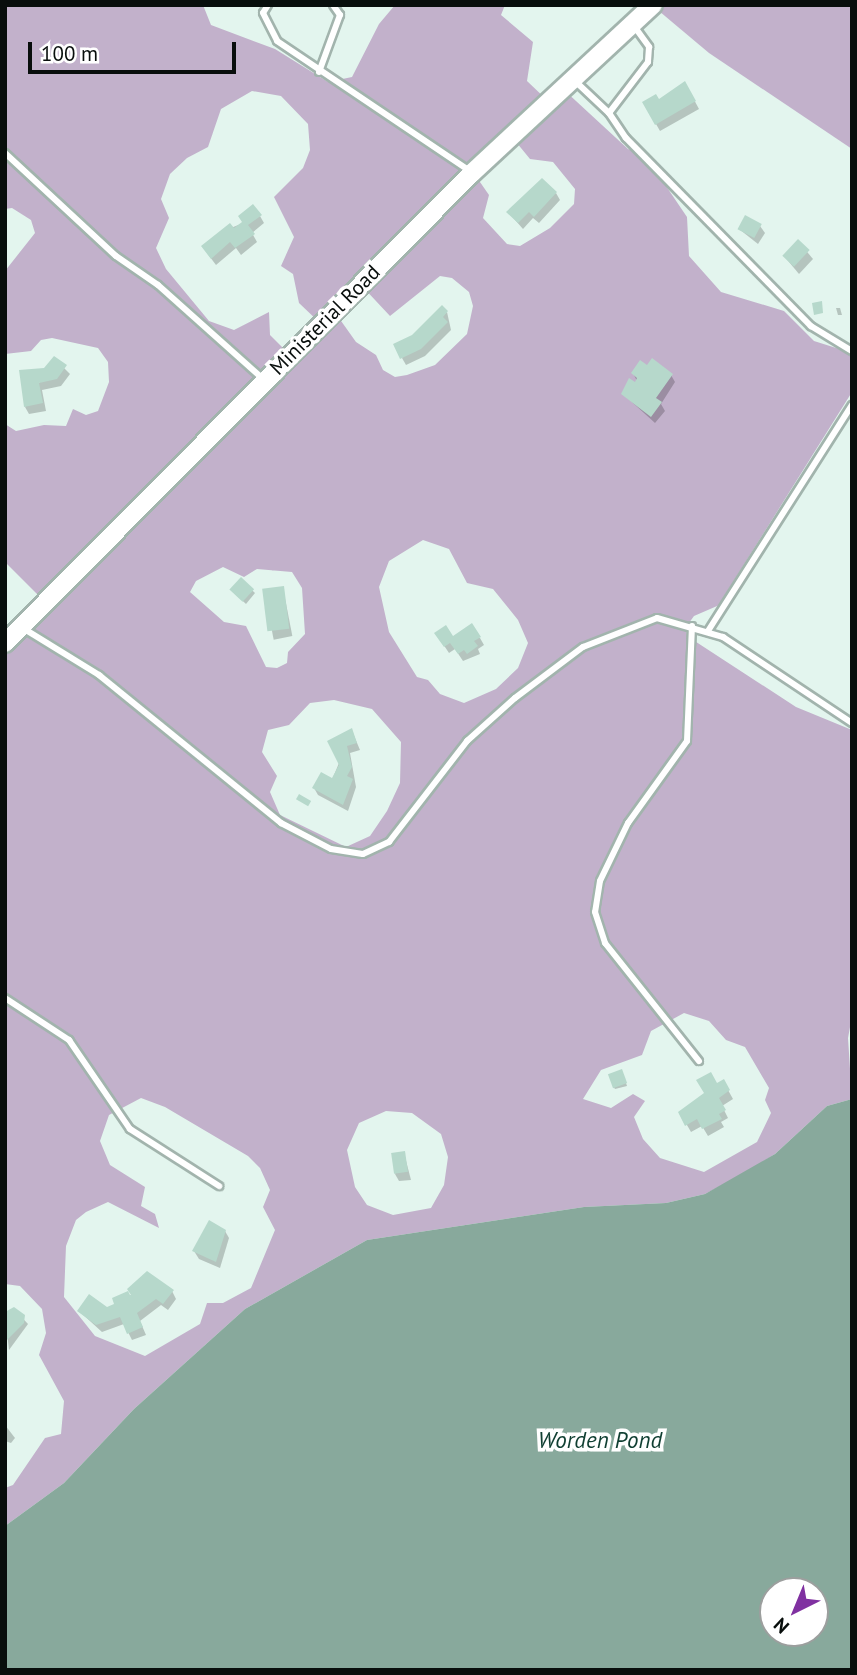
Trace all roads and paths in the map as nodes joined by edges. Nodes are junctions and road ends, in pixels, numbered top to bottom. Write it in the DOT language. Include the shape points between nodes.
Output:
graph roads {
  1 [pos="268,5"];
  2 [pos="333,5"];
  3 [pos="653,5"];
  4 [pos="633,24"];
  5 [pos="319,72"];
  6 [pos="573,79"];
  7 [pos="609,113"];
  8 [pos="5,153"];
  9 [pos="472,173"];
  10 [pos="852,351"];
  11 [pos="264,380"];
  12 [pos="852,405"];
  13 [pos="692,625"];
  14 [pos="21,627"];
  15 [pos="708,631"];
  16 [pos="5,643"];
  17 [pos="852,723"];
  18 [pos="5,998"];
  19 [pos="699,1061"];
  20 [pos="219,1186"];
  1 -- 5 [label="lane" via="263,13 277,41"];
  2 -- 5 [label="lane" via="340,15"];
  3 -- 4 [label="main road, Ministerial Road"];
  4 -- 6 [label="main road, Ministerial Road"];
  4 -- 7 [label="lane" via="649,47 648,62 642,76"];
  5 -- 9 [label="lane"];
  6 -- 7 [label="lane"];
  6 -- 9 [label="main road, Ministerial Road"];
  7 -- 10 [label="lane" via="626,138 811,326"];
  8 -- 11 [label="lane" via="116,256 158,285"];
  9 -- 11 [label="main road, Ministerial Road"];
  11 -- 14 [label="main road, Ministerial Road"];
  12 -- 15 [label="lane"];
  13 -- 14 [label="lane" via="657,618 583,647 514,698 467,741 389,842 363,854 331,849 281,822 99,675"];
  13 -- 15 [label="lane"];
  13 -- 19 [label="lane" via="687,741 628,822 600,881 595,912 605,943"];
  14 -- 16 [label="main road, Ministerial Road"];
  15 -- 17 [label="lane"];
  18 -- 20 [label="lane" via="69,1040 130,1129"];
}
